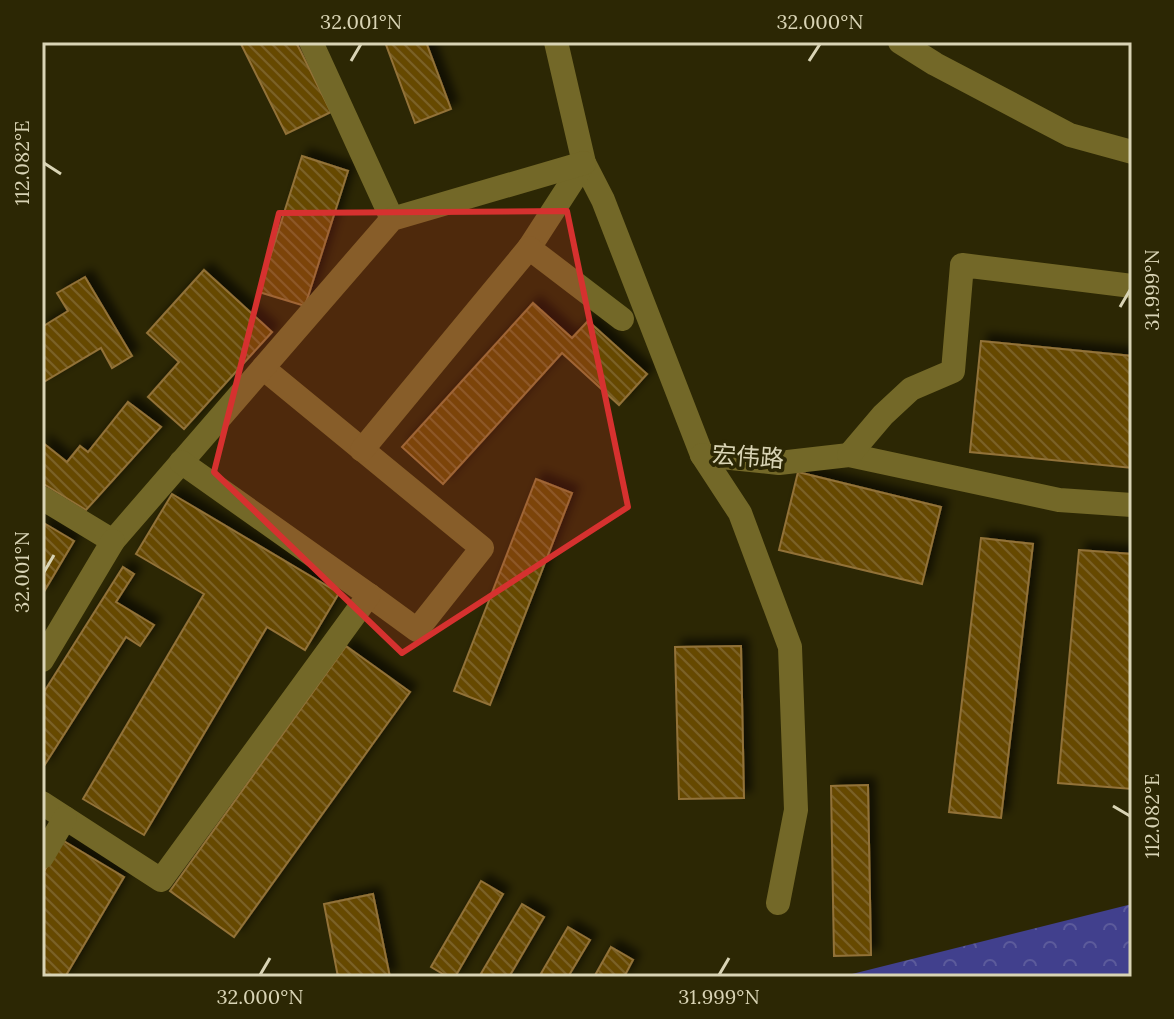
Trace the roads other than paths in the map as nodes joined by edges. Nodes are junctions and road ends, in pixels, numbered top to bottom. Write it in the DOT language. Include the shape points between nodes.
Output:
graph roads {
  1 [pos="311,42"];
  2 [pos="556,42"];
  3 [pos="900,42"];
  4 [pos="1132,152"];
  5 [pos="584,163"];
  6 [pos="392,219"];
  7 [pos="529,248"];
  8 [pos="1132,286"];
  9 [pos="622,319"];
  10 [pos="263,368"];
  11 [pos="362,450"];
  12 [pos="702,455"];
  13 [pos="849,455"];
  14 [pos="181,462"];
  15 [pos="42,498"];
  16 [pos="1132,505"];
  17 [pos="113,541"];
  18 [pos="369,595"];
  19 [pos="42,660"];
  20 [pos="42,803"];
  21 [pos="65,818"];
  22 [pos="42,857"];
  23 [pos="778,903"];
  1 -- 6 [label="street"];
  2 -- 5 [label="street, 宏伟路"];
  3 -- 4 [label="street" via="1070,135"];
  5 -- 6 [label="street"];
  5 -- 7 [label="street"];
  5 -- 12 [label="street, 宏伟路"];
  6 -- 10 [label="street"];
  7 -- 9 [label="street"];
  7 -- 11 [label="street"];
  8 -- 13 [label="street" via="962,265 953,371 911,389"];
  10 -- 11 [label="street"];
  10 -- 14 [label="street"];
  11 -- 18 [label="street" via="482,548 417,630"];
  12 -- 13 [label="street, 宏伟路" via="779,463"];
  12 -- 23 [label="street" via="740,513 790,647 796,810"];
  13 -- 16 [label="street, 宏伟路" via="1059,500"];
  14 -- 17 [label="street"];
  14 -- 18 [label="street"];
  15 -- 17 [label="street"];
  17 -- 19 [label="street"];
  18 -- 21 [label="street" via="161,880"];
  20 -- 21 [label="street"];
  21 -- 22 [label="street"];
}
